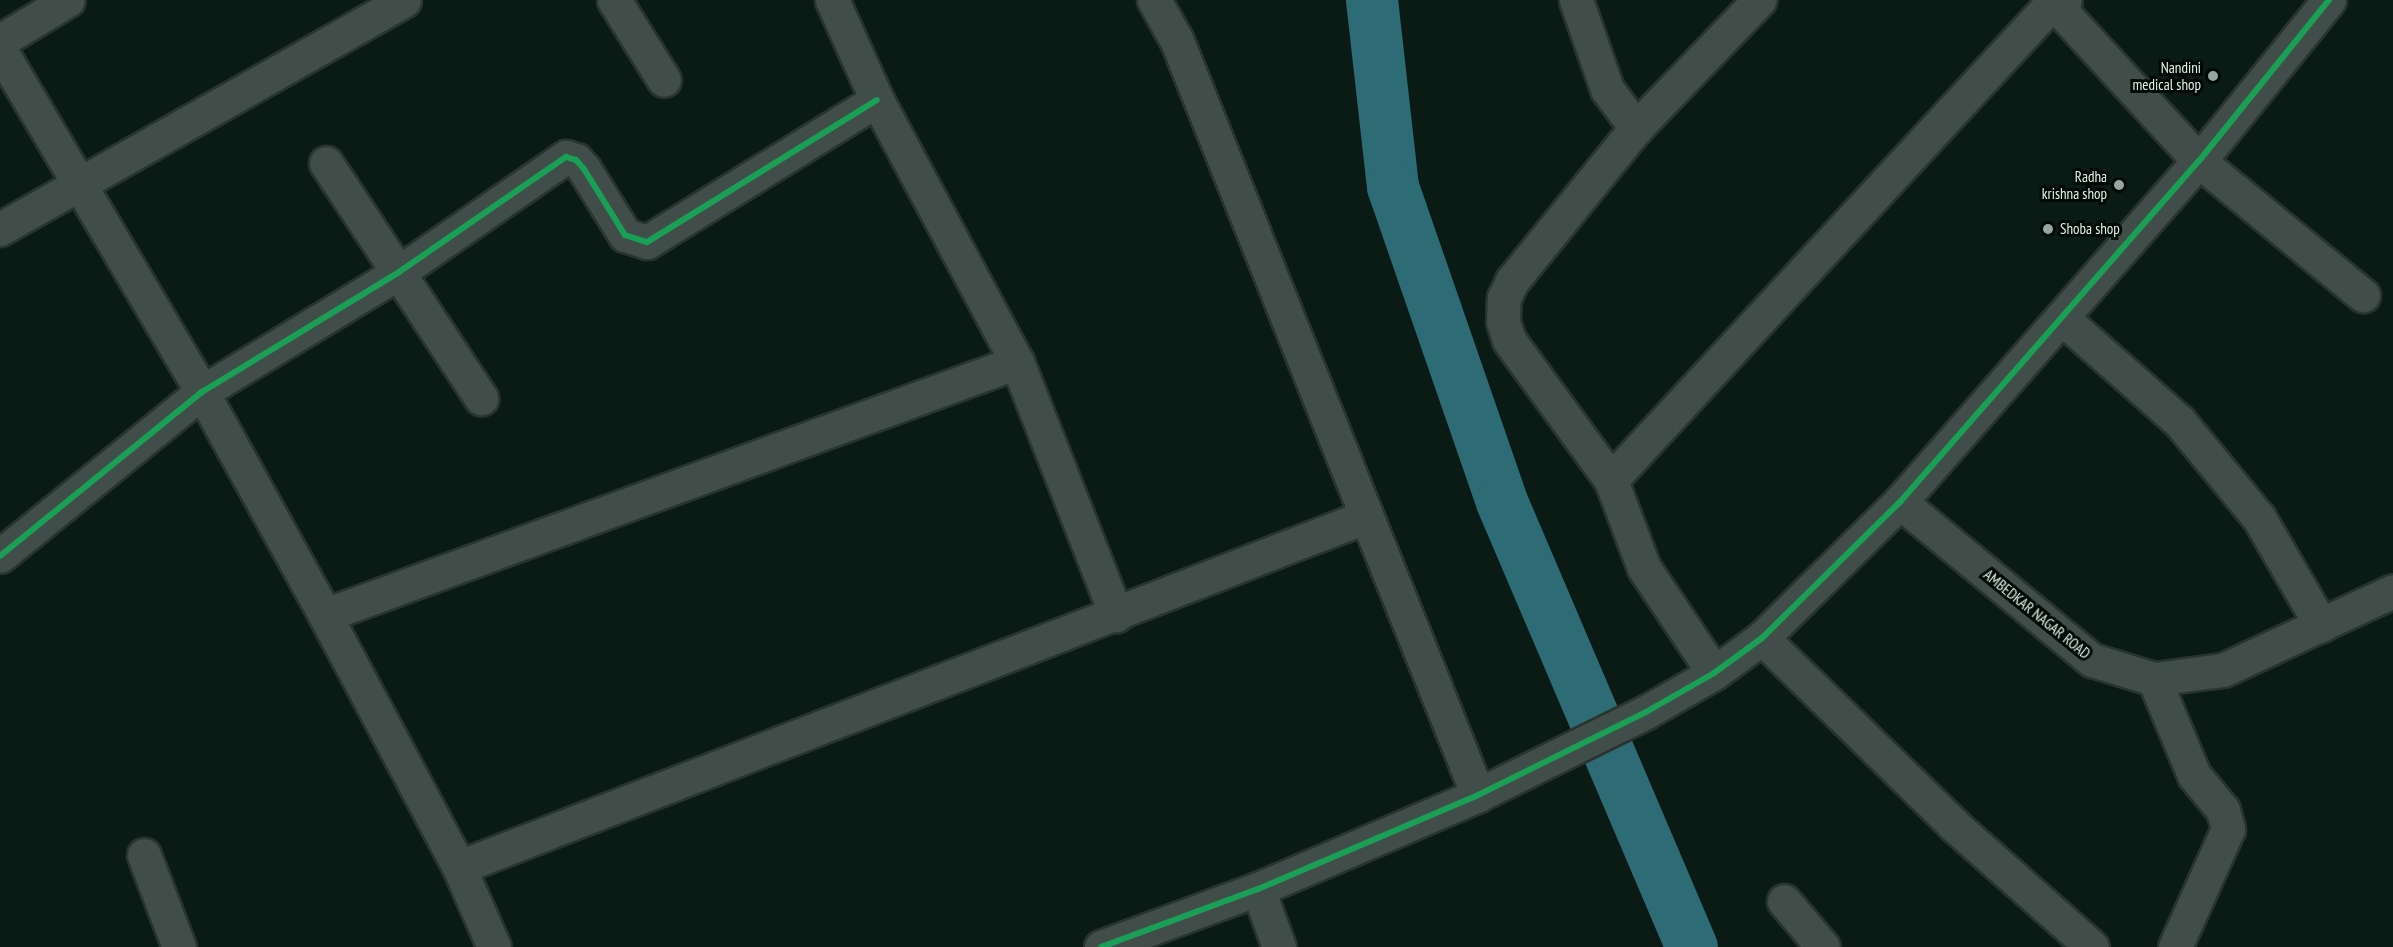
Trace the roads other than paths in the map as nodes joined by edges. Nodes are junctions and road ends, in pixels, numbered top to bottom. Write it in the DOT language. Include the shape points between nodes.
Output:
graph roads {
  1 [pos="68,0"];
  2 [pos="404,0"];
  3 [pos="614,0"];
  4 [pos="832,0"];
  5 [pos="1154,0"];
  6 [pos="1576,0"];
  7 [pos="1759,0"];
  8 [pos="2329,0"];
  9 [pos="2056,1"];
  10 [pos="356,12"];
  11 [pos="0,41"];
  12 [pos="0,50"];
  13 [pos="664,80"];
  14 [pos="877,100"];
  15 [pos="1636,128"];
  16 [pos="2199,160"];
  17 [pos="326,163"];
  18 [pos="78,185"];
  19 [pos="0,229"];
  20 [pos="399,272"];
  21 [pos="2363,295"];
  22 [pos="2062,318"];
  23 [pos="1017,362"];
  24 [pos="202,392"];
  25 [pos="481,398"];
  26 [pos="1611,480"];
  27 [pos="1900,502"];
  28 [pos="1367,516"];
  29 [pos="0,556"];
  30 [pos="2393,591"];
  31 [pos="325,615"];
  32 [pos="1116,615"];
  33 [pos="2321,625"];
  34 [pos="1762,638"];
  35 [pos="1714,673"];
  36 [pos="2154,680"];
  37 [pos="1478,795"];
  38 [pos="144,855"];
  39 [pos="459,867"];
  40 [pos="1258,889"];
  41 [pos="1784,901"];
  42 [pos="179,947"];
  43 [pos="494,947"];
  44 [pos="1101,947"];
  45 [pos="1279,947"];
  46 [pos="1823,947"];
  47 [pos="2092,947"];
  48 [pos="2175,947"];
  1 -- 11 [label="street"];
  2 -- 10 [label="street"];
  3 -- 13 [label="street"];
  4 -- 14 [label="street"];
  5 -- 28 [label="street" via="1177,41"];
  6 -- 15 [label="street" via="1607,88"];
  7 -- 15 [label="street"];
  8 -- 16 [label="street"];
  9 -- 16 [label="street"];
  9 -- 26 [label="street"];
  10 -- 18 [label="street"];
  12 -- 18 [label="street"];
  14 -- 20 [label="street" via="647,242 624,235 584,170 576,160 566,157"];
  14 -- 23 [label="street"];
  15 -- 26 [label="street" via="1512,281 1504,298 1503,321 1509,340"];
  16 -- 21 [label="street"];
  16 -- 22 [label="street"];
  17 -- 20 [label="street"];
  18 -- 19 [label="street"];
  18 -- 24 [label="street"];
  20 -- 24 [label="street"];
  20 -- 25 [label="street"];
  22 -- 27 [label="street"];
  22 -- 33 [label="street" via="2179,422 2259,518"];
  23 -- 31 [label="street"];
  23 -- 32 [label="street"];
  24 -- 29 [label="street"];
  24 -- 31 [label="street"];
  26 -- 35 [label="street" via="1644,568"];
  27 -- 34 [label="street"];
  27 -- 36 [label="street, AMBEDKAR NAGAR ROAD" via="2092,660"];
  28 -- 32 [label="street"];
  28 -- 37 [label="street"];
  30 -- 33 [label="street, AMBEDKAR NAGAR ROAD"];
  31 -- 39 [label="street"];
  32 -- 39 [label="street"];
  33 -- 36 [label="street, AMBEDKAR NAGAR ROAD" via="2223,670"];
  34 -- 35 [label="street"];
  34 -- 47 [label="street" via="1954,825"];
  35 -- 37 [label="street" via="1646,712"];
  36 -- 48 [label="street" via="2194,775 2223,810 2228,829"];
  37 -- 40 [label="street"];
  38 -- 42 [label="street"];
  39 -- 43 [label="street"];
  40 -- 44 [label="street"];
  40 -- 45 [label="street"];
  41 -- 46 [label="street"];
}
